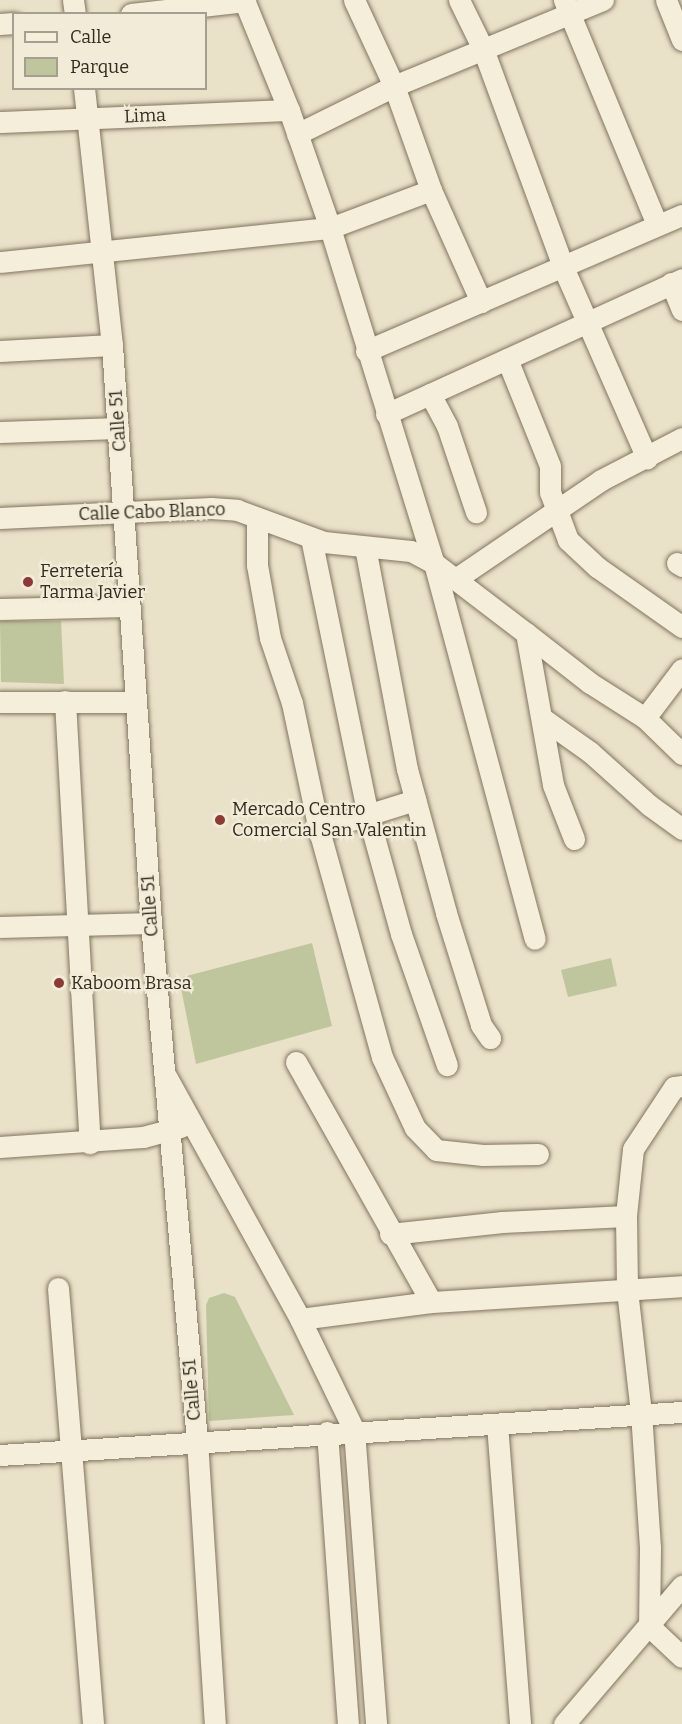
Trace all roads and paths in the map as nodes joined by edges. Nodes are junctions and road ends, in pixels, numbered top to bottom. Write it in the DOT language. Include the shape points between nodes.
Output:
graph roads {
  1 [pos="354,0"];
  2 [pos="459,0"];
  3 [pos="603,0"];
  4 [pos="666,0"];
  5 [pos="245,1"];
  6 [pos="567,7"];
  7 [pos="149,12"];
  8 [pos="682,40"];
  9 [pos="483,49"];
  10 [pos="394,86"];
  11 [pos="84,90"];
  12 [pos="289,110"];
  13 [pos="88,118"];
  14 [pos="0,122"];
  15 [pos="297,134"];
  16 [pos="431,190"];
  17 [pos="682,215"];
  18 [pos="657,225"];
  19 [pos="330,228"];
  20 [pos="104,254"];
  21 [pos="0,262"];
  22 [pos="563,267"];
  23 [pos="677,281"];
  24 [pos="481,302"];
  25 [pos="682,310"];
  26 [pos="587,322"];
  27 [pos="112,345"];
  28 [pos="0,351"];
  29 [pos="366,351"];
  30 [pos="507,359"];
  31 [pos="430,394"];
  32 [pos="386,414"];
  33 [pos="118,428"];
  34 [pos="0,432"];
  35 [pos="682,438"];
  36 [pos="647,458"];
  37 [pos="557,510"];
  38 [pos="476,512"];
  39 [pos="124,513"];
  40 [pos="0,518"];
  41 [pos="257,519"];
  42 [pos="311,538"];
  43 [pos="365,547"];
  44 [pos="434,563"];
  45 [pos="457,578"];
  46 [pos="129,606"];
  47 [pos="0,609"];
  48 [pos="682,627"];
  49 [pos="526,633"];
  50 [pos="682,669"];
  51 [pos="65,701"];
  52 [pos="0,702"];
  53 [pos="135,702"];
  54 [pos="542,718"];
  55 [pos="645,718"];
  56 [pos="682,754"];
  57 [pos="415,800"];
  58 [pos="368,813"];
  59 [pos="319,830"];
  60 [pos="682,830"];
  61 [pos="574,839"];
  62 [pos="151,923"];
  63 [pos="77,924"];
  64 [pos="0,927"];
  65 [pos="535,939"];
  66 [pos="490,1038"];
  67 [pos="296,1062"];
  68 [pos="447,1065"];
  69 [pos="163,1070"];
  70 [pos="682,1086"];
  71 [pos="167,1128"];
  72 [pos="196,1130"];
  73 [pos="90,1143"];
  74 [pos="0,1147"];
  75 [pos="538,1154"];
  76 [pos="626,1216"];
  77 [pos="390,1234"];
  78 [pos="682,1286"];
  79 [pos="58,1287"];
  80 [pos="627,1290"];
  81 [pos="430,1302"];
  82 [pos="300,1318"];
  83 [pos="641,1412"];
  84 [pos="682,1412"];
  85 [pos="496,1424"];
  86 [pos="354,1430"];
  87 [pos="327,1432"];
  88 [pos="196,1440"];
  89 [pos="71,1451"];
  90 [pos="0,1455"];
  91 [pos="682,1586"];
  92 [pos="649,1626"];
  93 [pos="682,1657"];
  94 [pos="569,1722"];
  95 [pos="93,1724"];
  96 [pos="215,1724"];
  97 [pos="348,1724"];
  98 [pos="376,1724"];
  99 [pos="520,1724"];
  1 -- 10 [label="street"];
  2 -- 9 [label="street"];
  3 -- 6 [label="street"];
  4 -- 8 [label="street"];
  5 -- 7 [label="street"];
  5 -- 12 [label="street"];
  6 -- 9 [label="street"];
  6 -- 18 [label="street"];
  9 -- 10 [label="street"];
  9 -- 22 [label="street"];
  10 -- 15 [label="street"];
  10 -- 16 [label="street"];
  11 -- 13 [label="street, Calle 51"];
  12 -- 13 [label="street, Lima"];
  12 -- 15 [label="street"];
  13 -- 14 [label="street, Lima"];
  13 -- 20 [label="street, Calle 51"];
  15 -- 19 [label="street"];
  16 -- 19 [label="street"];
  16 -- 24 [label="street"];
  17 -- 18 [label="street"];
  18 -- 22 [label="street"];
  19 -- 20 [label="street"];
  19 -- 29 [label="street"];
  20 -- 21 [label="street"];
  20 -- 27 [label="street, Calle 51"];
  22 -- 24 [label="street"];
  22 -- 26 [label="street"];
  23 -- 25 [label="street"];
  23 -- 26 [label="street"];
  24 -- 29 [label="street"];
  26 -- 30 [label="street"];
  26 -- 36 [label="street"];
  27 -- 28 [label="street"];
  27 -- 33 [label="street, Calle 51"];
  29 -- 32 [label="street"];
  30 -- 31 [label="street"];
  30 -- 37 [label="street" via="550,466 550,492"];
  31 -- 32 [label="street"];
  31 -- 38 [label="street" via="447,426"];
  32 -- 44 [label="street"];
  33 -- 34 [label="street"];
  33 -- 39 [label="street, Calle 51"];
  35 -- 36 [label="street"];
  36 -- 37 [label="street" via="601,480"];
  37 -- 45 [label="street"];
  37 -- 48 [label="street" via="568,540 597,567"];
  39 -- 40 [label="street, Calle Cabo Blanco"];
  39 -- 41 [label="street, Calle Cabo Blanco" via="211,508 237,510"];
  39 -- 46 [label="street, Calle 51"];
  41 -- 42 [label="street, Calle Cabo Blanco"];
  41 -- 59 [label="street" via="262,602 292,703"];
  42 -- 43 [label="street, Calle Cabo Blanco"];
  42 -- 58 [label="street"];
  43 -- 44 [label="street, Calle Cabo Blanco" via="411,551"];
  43 -- 57 [label="street" via="393,709"];
  44 -- 45 [label="street, Calle Cabo Blanco"];
  44 -- 65 [label="street"];
  45 -- 49 [label="street, Calle Cabo Blanco"];
  46 -- 47 [label="street"];
  46 -- 53 [label="street, Calle 51"];
  49 -- 54 [label="street"];
  49 -- 55 [label="street, Calle Cabo Blanco" via="590,683"];
  50 -- 55 [label="street"];
  51 -- 52 [label="street"];
  51 -- 53 [label="street"];
  51 -- 63 [label="street"];
  53 -- 62 [label="street, Calle 51"];
  54 -- 60 [label="street" via="590,752"];
  54 -- 61 [label="street" via="553,785"];
  55 -- 56 [label="street, Calle Cabo Blanco"];
  57 -- 58 [label="street"];
  57 -- 66 [label="street" via="481,1025"];
  58 -- 59 [label="street"];
  58 -- 68 [label="street" via="400,934"];
  59 -- 75 [label="street" via="382,1056 415,1128 436,1150 483,1155"];
  62 -- 63 [label="street"];
  62 -- 69 [label="street, Calle 51"];
  63 -- 64 [label="street"];
  63 -- 73 [label="street"];
  67 -- 77 [label="street"];
  69 -- 71 [label="street, Calle 51"];
  69 -- 72 [label="street"];
  70 -- 76 [label="street" via="674,1088 633,1149"];
  71 -- 72 [label="street"];
  71 -- 73 [label="street" via="143,1137"];
  71 -- 88 [label="street, Calle 51"];
  72 -- 82 [label="street"];
  73 -- 74 [label="street"];
  76 -- 77 [label="street" via="502,1222"];
  76 -- 80 [label="street"];
  77 -- 81 [label="street"];
  78 -- 80 [label="street"];
  79 -- 89 [label="street"];
  80 -- 81 [label="street"];
  80 -- 83 [label="street"];
  81 -- 82 [label="street"];
  82 -- 86 [label="street"];
  83 -- 84 [label="street"];
  83 -- 85 [label="street"];
  83 -- 92 [label="street" via="650,1548"];
  85 -- 86 [label="street"];
  85 -- 99 [label="street"];
  86 -- 87 [label="street"];
  86 -- 98 [label="street"];
  87 -- 88 [label="street"];
  87 -- 97 [label="street"];
  88 -- 89 [label="street"];
  88 -- 96 [label="street, Calle 51"];
  89 -- 90 [label="street"];
  89 -- 95 [label="street"];
  91 -- 92 [label="street"];
  92 -- 93 [label="street"];
  92 -- 94 [label="street"];
}
